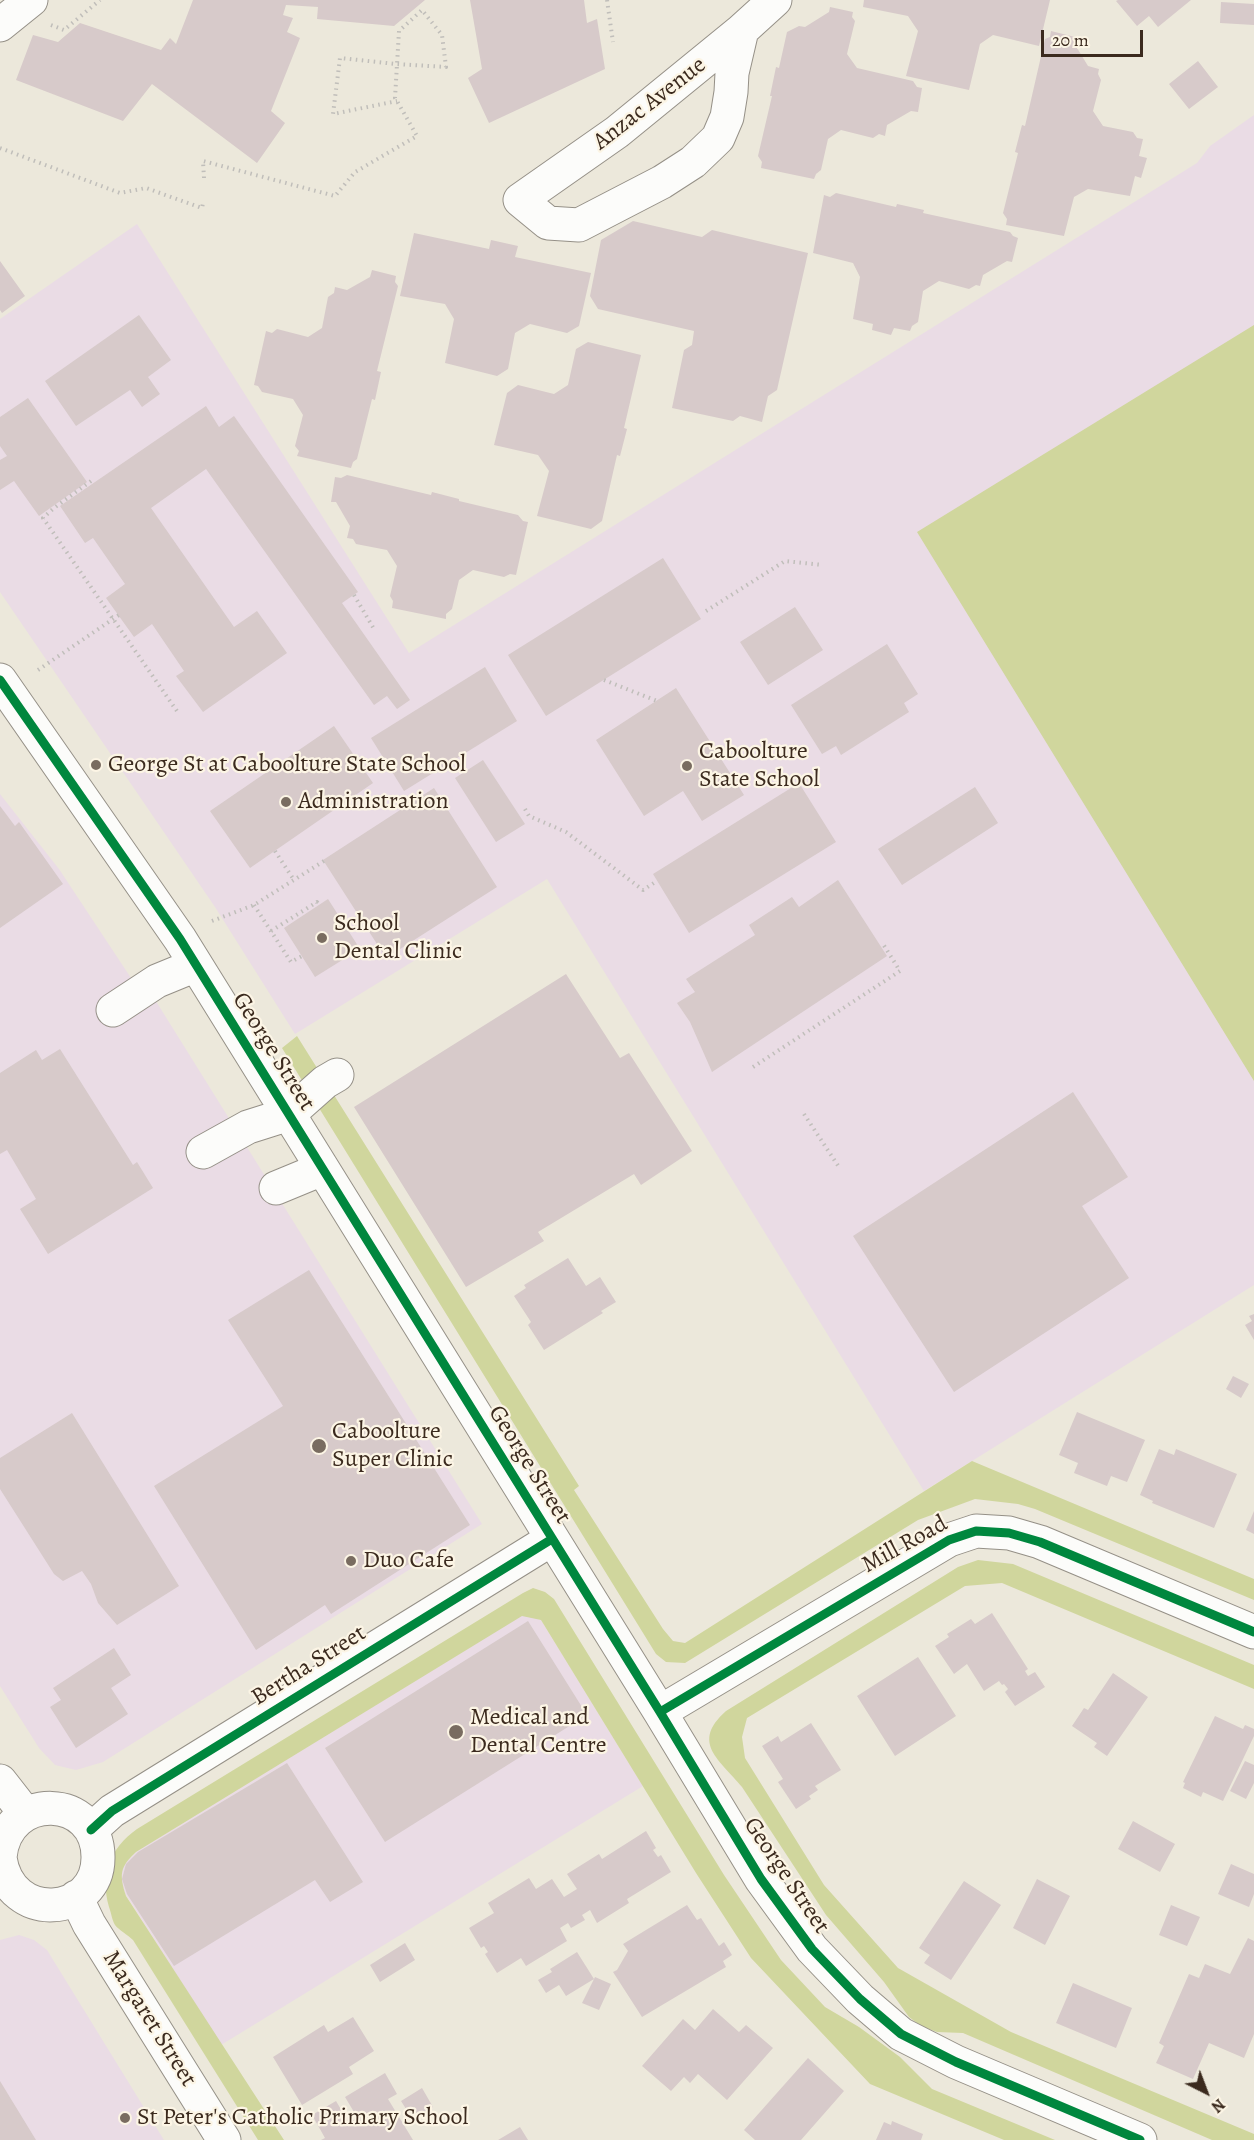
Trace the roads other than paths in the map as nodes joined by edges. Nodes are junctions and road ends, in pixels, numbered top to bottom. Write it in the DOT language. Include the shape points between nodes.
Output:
graph roads {
  1 [pos="31,0"];
  2 [pos="775,0"];
  3 [pos="0,25"];
  4 [pos="742,30"];
  5 [pos="3,691"];
  6 [pos="196,965"];
  7 [pos="113,1010"];
  8 [pos="337,1075"];
  9 [pos="289,1114"];
  10 [pos="203,1152"];
  11 [pos="322,1169"];
  12 [pos="276,1188"];
  13 [pos="552,1539"];
  14 [pos="1254,1632"];
  15 [pos="660,1712"];
  16 [pos="0,1781"];
  17 [pos="25,1813"];
  18 [pos="91,1830"];
  19 [pos="2,1871"];
  20 [pos="76,1897"];
  21 [pos="224,2140"];
  22 [pos="1140,2140"];
  1 -- 3 [label="street"];
  2 -- 4 [label="street, Anzac Avenue"];
  4 -- 4 [label="street, Anzac Avenue" via="617,132 520,200 548,224 579,225 693,162 718,138 727,117"];
  5 -- 6 [label="street, George Street"];
  6 -- 7 [label="street" via="157,981"];
  6 -- 9 [label="street, George Street"];
  8 -- 9 [label="street"];
  9 -- 10 [label="street" via="248,1127"];
  9 -- 11 [label="street, George Street"];
  11 -- 12 [label="street"];
  11 -- 13 [label="street, George Street"];
  13 -- 15 [label="street, George Street"];
  13 -- 18 [label="street, Bertha Street" via="112,1811"];
  14 -- 15 [label="street, Mill Road" via="1040,1542 1009,1533 976,1531 949,1540"];
  15 -- 22 [label="street, George Street" via="761,1879 812,1949 860,1999 901,2034 956,2062"];
  16 -- 17 [label="street"];
  17 -- 18 [label="street" via="39,1808 69,1811"];
  17 -- 19 [label="street" via="6,1832 1,1845"];
  18 -- 20 [label="street" via="99,1859 88,1887"];
  19 -- 20 [label="street" via="26,1900 39,1905 52,1906"];
  20 -- 21 [label="street, Margaret Street" via="88,1924"];
}
